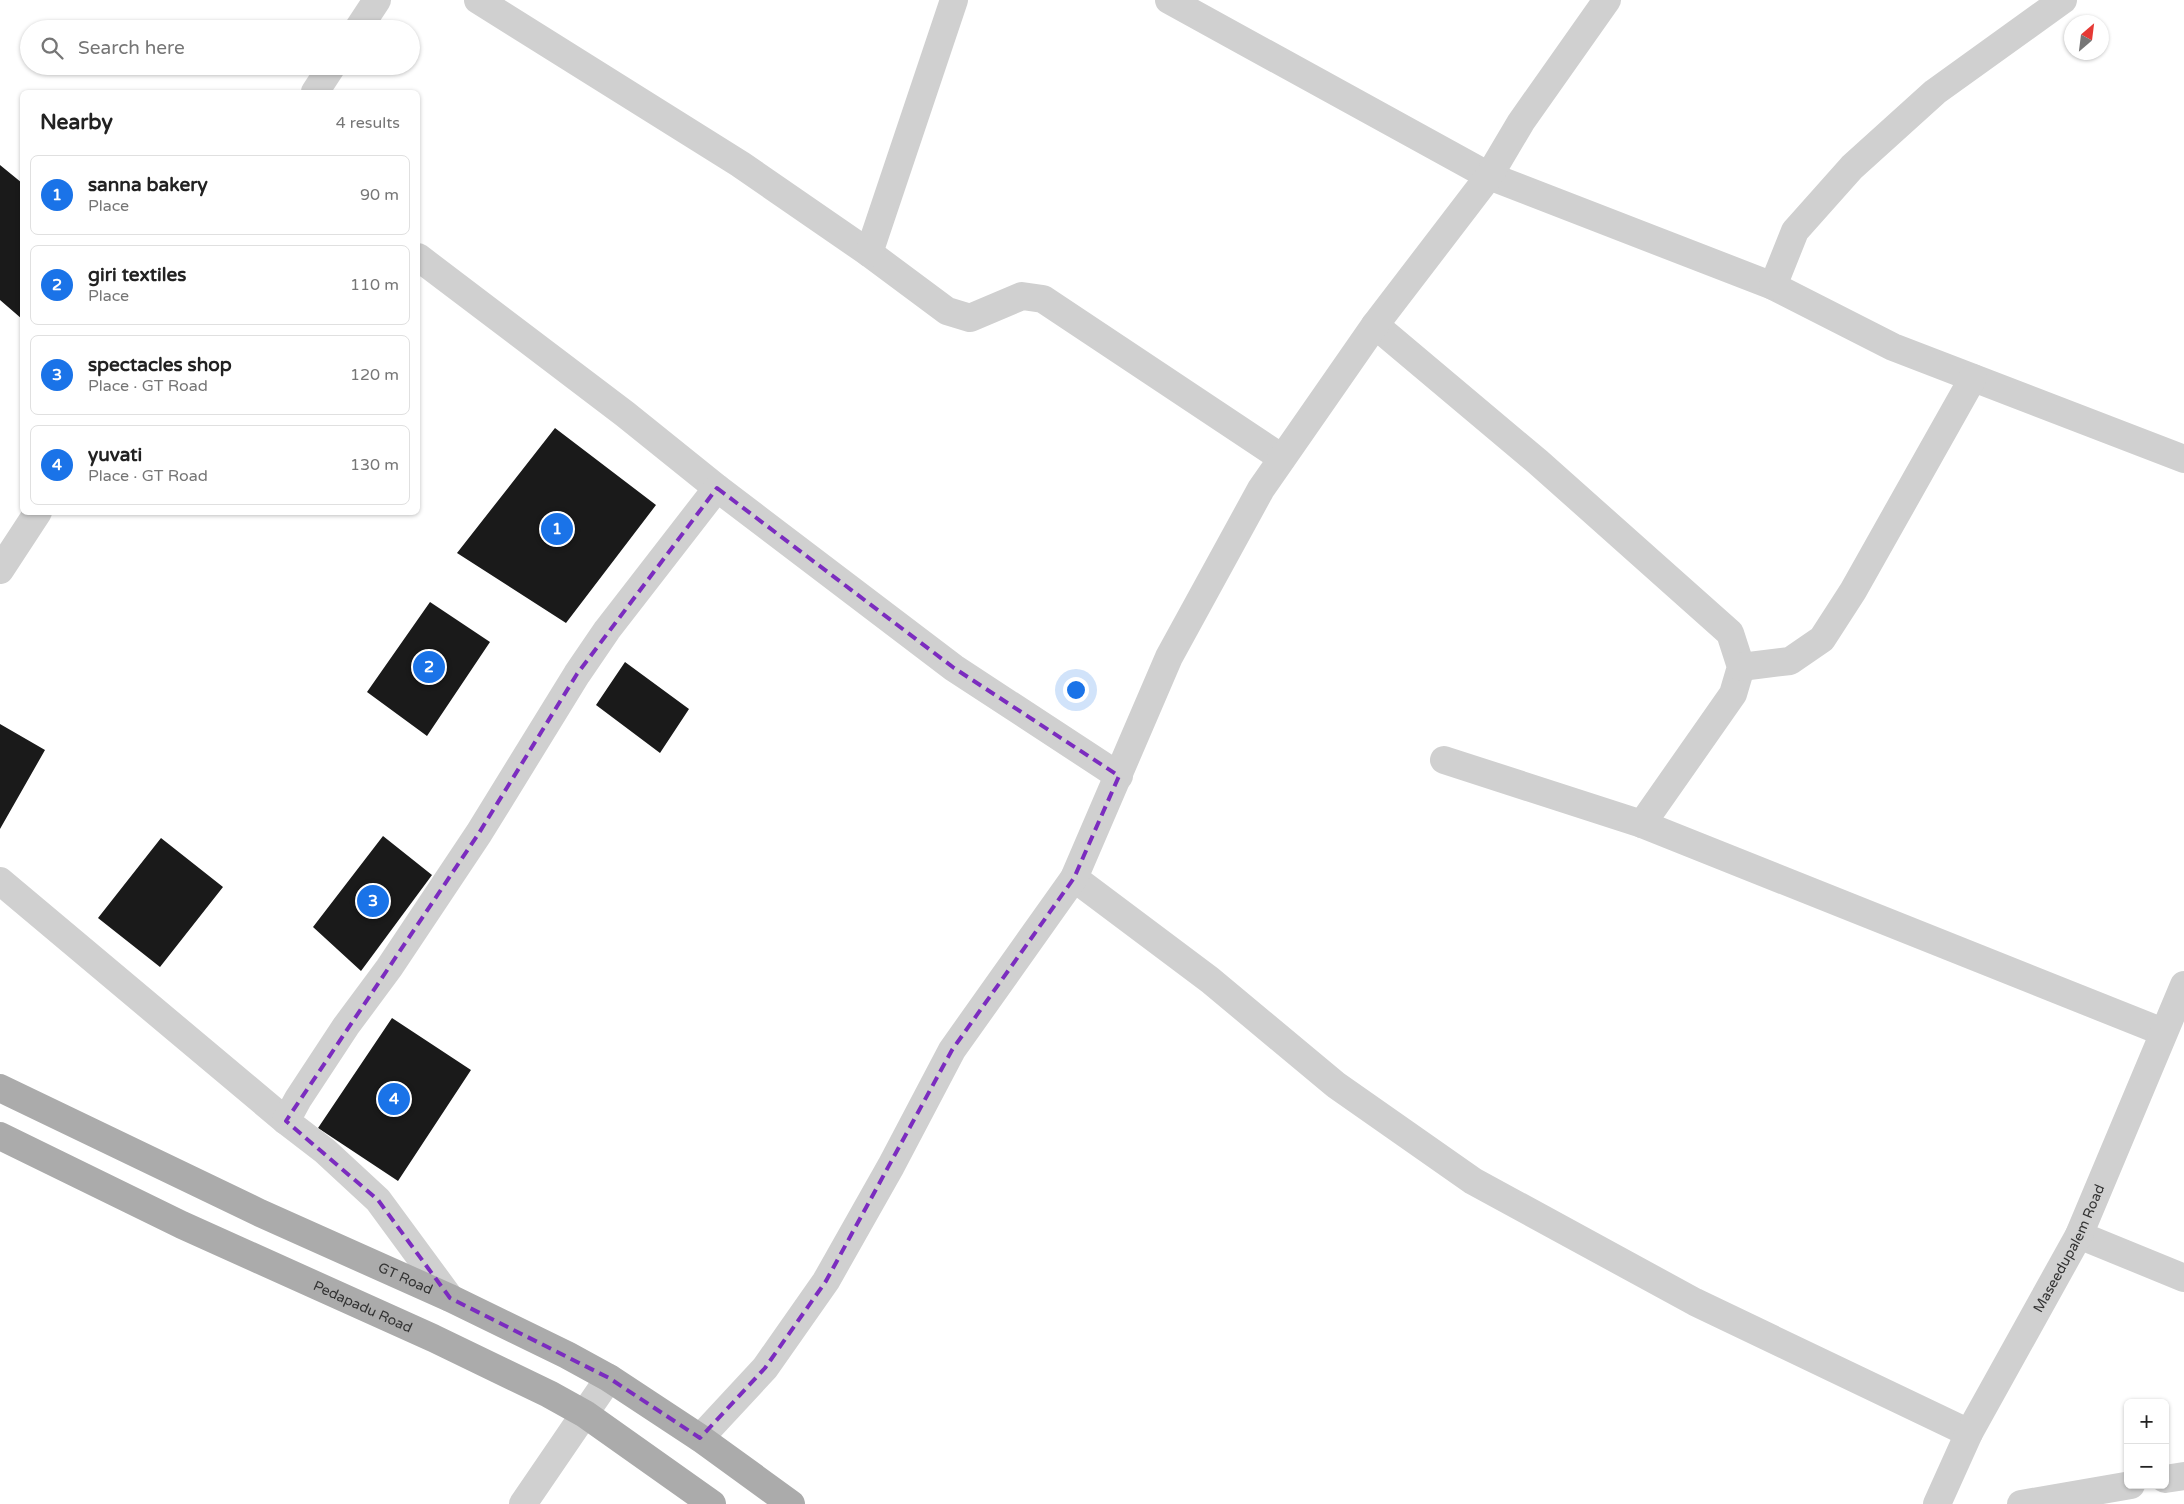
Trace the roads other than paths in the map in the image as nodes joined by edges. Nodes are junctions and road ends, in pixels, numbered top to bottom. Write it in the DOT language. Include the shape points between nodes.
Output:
graph roads {
  1 [pos="478,0"];
  2 [pos="954,0"];
  3 [pos="1169,0"];
  4 [pos="1607,0"];
  5 [pos="2047,5"];
  6 [pos="326,75"];
  7 [pos="315,90"];
  8 [pos="1489,176"];
  9 [pos="869,253"];
  10 [pos="420,259"];
  11 [pos="1773,286"];
  12 [pos="1376,325"];
  13 [pos="1973,378"];
  14 [pos="1282,458"];
  15 [pos="2184,459"];
  16 [pos="717,488"];
  17 [pos="36,515"];
  18 [pos="0,570"];
  19 [pos="1741,667"];
  20 [pos="1444,760"];
  21 [pos="1119,776"];
  22 [pos="1642,824"];
  23 [pos="1074,878"];
  24 [pos="0,881"];
  25 [pos="2184,986"];
  26 [pos="2164,1032"];
  27 [pos="0,1088"];
  28 [pos="286,1121"];
  29 [pos="0,1136"];
  30 [pos="2078,1234"];
  31 [pos="2184,1278"];
  32 [pos="450,1298"];
  33 [pos="609,1378"];
  34 [pos="585,1414"];
  35 [pos="1969,1433"];
  36 [pos="700,1438"];
  37 [pos="2184,1476"];
  38 [pos="2169,1479"];
  39 [pos="2124,1486"];
  40 [pos="523,1504"];
  41 [pos="712,1504"];
  42 [pos="791,1504"];
  43 [pos="1937,1504"];
  44 [pos="2021,1504"];
  1 -- 9 [label="street" via="740,164"];
  2 -- 9 [label="street"];
  3 -- 8 [label="street"];
  4 -- 8 [label="street" via="1522,122"];
  5 -- 11 [label="street" via="1935,92 1852,167 1795,231"];
  6 -- 7 [label="street"];
  8 -- 11 [label="street"];
  8 -- 12 [label="street"];
  9 -- 14 [label="street" via="947,311 970,318 1022,296 1043,299"];
  10 -- 16 [label="street"];
  11 -- 13 [label="street" via="1893,347"];
  12 -- 14 [label="street"];
  12 -- 19 [label="street" via="1545,468 1730,633"];
  13 -- 15 [label="street"];
  13 -- 19 [label="street" via="1822,639 1790,661"];
  14 -- 21 [label="street" via="1261,489 1169,656"];
  16 -- 21 [label="street" via="954,668"];
  16 -- 28 [label="street" via="577,674 479,833 341,1034"];
  17 -- 18 [label="street"];
  19 -- 22 [label="street" via="1733,694"];
  20 -- 22 [label="street"];
  21 -- 23 [label="street"];
  22 -- 26 [label="street"];
  23 -- 35 [label="street" via="1210,980 1336,1085 1473,1181 1695,1302"];
  23 -- 36 [label="street" via="952,1050 826,1281 766,1368"];
  24 -- 28 [label="street"];
  25 -- 26 [label="street, Maseedupalem Road"];
  26 -- 30 [label="street, Maseedupalem Road"];
  27 -- 32 [label="main road, GT Road" via="260,1214"];
  28 -- 32 [label="street" via="378,1200"];
  29 -- 34 [label="main road, Pedapadu Road" via="182,1224 433,1338"];
  30 -- 31 [label="street"];
  30 -- 35 [label="street, Maseedupalem Road"];
  32 -- 33 [label="main road, GT Road"];
  33 -- 34 [label="street"];
  33 -- 36 [label="main road, GT Road"];
  34 -- 40 [label="street"];
  34 -- 41 [label="main road, Pedapadu Road"];
  35 -- 43 [label="street, Maseedupalem Road"];
  36 -- 42 [label="main road, GT Road"];
  37 -- 38 [label="street"];
  39 -- 44 [label="street"];
}
